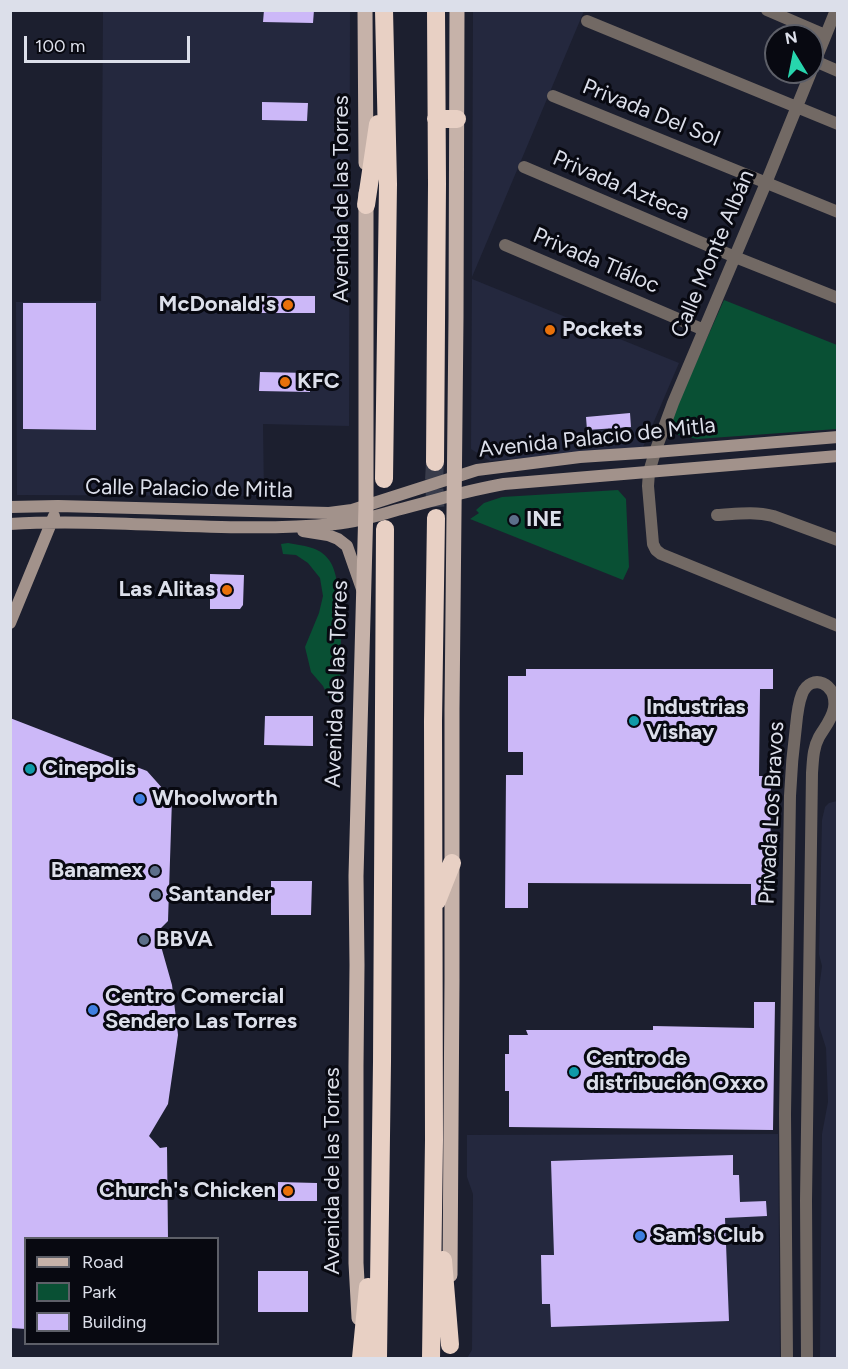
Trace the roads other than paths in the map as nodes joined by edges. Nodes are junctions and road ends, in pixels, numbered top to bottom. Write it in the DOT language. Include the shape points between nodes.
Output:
graph roads {
  1 [pos="365,10"];
  2 [pos="384,10"];
  3 [pos="436,10"];
  4 [pos="457,10"];
  5 [pos="767,10"];
  6 [pos="836,10"];
  7 [pos="587,21"];
  8 [pos="825,35"];
  9 [pos="385,74"];
  10 [pos="806,84"];
  11 [pos="553,96"];
  12 [pos="797,108"];
  13 [pos="436,119"];
  14 [pos="457,119"];
  15 [pos="837,124"];
  16 [pos="524,167"];
  17 [pos="766,183"];
  18 [pos="366,205"];
  19 [pos="837,212"];
  20 [pos="505,245"];
  21 [pos="735,257"];
  22 [pos="837,298"];
  23 [pos="704,330"];
  24 [pos="837,436"];
  25 [pos="655,452"];
  26 [pos="837,456"];
  27 [pos="435,462"];
  28 [pos="650,472"];
  29 [pos="454,477"];
  30 [pos="384,478"];
  31 [pos="454,495"];
  32 [pos="58,506"];
  33 [pos="10,507"];
  34 [pos="365,512"];
  35 [pos="717,515"];
  36 [pos="436,518"];
  37 [pos="52,522"];
  38 [pos="10,524"];
  39 [pos="275,527"];
  40 [pos="385,529"];
  41 [pos="837,540"];
  42 [pos="364,595"];
  43 [pos="10,623"];
  44 [pos="837,626"];
  45 [pos="452,863"];
  46 [pos="434,908"];
  47 [pos="434,1140"];
  48 [pos="381,1157"];
  49 [pos="449,1352"];
  50 [pos="361,1359"];
  51 [pos="378,1359"];
  52 [pos="430,1359"];
  53 [pos="787,1359"];
  54 [pos="807,1359"];
  1 -- 18 [label="main road, Avenida de las Torres"];
  2 -- 9 [label="highway, Avenida de las Torres"];
  3 -- 13 [label="highway"];
  4 -- 14 [label="main road"];
  5 -- 8 [label="street"];
  6 -- 8 [label="street, Calle Monte Albán"];
  7 -- 12 [label="street"];
  9 -- 18 [label="highway"];
  9 -- 30 [label="highway, Avenida de las Torres" via="388,184"];
  10 -- 12 [label="street, Calle Monte Albán"];
  11 -- 17 [label="street, Privada Del Sol"];
  12 -- 15 [label="street"];
  12 -- 17 [label="street, Calle Monte Albán"];
  13 -- 14 [label="highway"];
  13 -- 27 [label="highway"];
  14 -- 29 [label="main road"];
  16 -- 21 [label="street, Privada Azteca"];
  17 -- 19 [label="street, Privada Del Sol"];
  17 -- 21 [label="street, Calle Monte Albán"];
  18 -- 34 [label="main road, Avenida de las Torres"];
  20 -- 23 [label="street, Privada Tláloc"];
  21 -- 22 [label="street, Privada Azteca"];
  21 -- 23 [label="street, Calle Monte Albán"];
  23 -- 25 [label="street, Calle Monte Albán"];
  24 -- 25 [label="main road, Avenida Palacio de Mitla"];
  25 -- 28 [label="street"];
  25 -- 29 [label="main road, Avenida Palacio de Mitla" via="552,460"];
  26 -- 28 [label="main road, Avenida Palacio de Mitla"];
  28 -- 31 [label="main road, Avenida Palacio de Mitla" via="504,484"];
  28 -- 44 [label="street" via="648,486 656,550"];
  29 -- 31 [label="main road"];
  29 -- 34 [label="main road, Avenida Palacio de Mitla"];
  31 -- 34 [label="main road, Avenida Palacio de Mitla"];
  31 -- 45 [label="main road"];
  32 -- 33 [label="main road, Calle Palacio de Mitla"];
  32 -- 34 [label="main road, Calle Palacio de Mitla"];
  32 -- 37 [label="main road"];
  34 -- 39 [label="main road, Calle Palacio de Mitla" via="336,524"];
  34 -- 42 [label="main road, Avenida de las Torres"];
  35 -- 41 [label="street" via="762,513"];
  36 -- 46 [label="highway"];
  37 -- 38 [label="main road, Calle Palacio de Mitla"];
  37 -- 39 [label="main road, Calle Palacio de Mitla"];
  37 -- 43 [label="main road"];
  39 -- 42 [label="main road" via="339,539 347,546"];
  40 -- 48 [label="highway, Avenida de las Torres"];
  42 -- 50 [label="main road, Avenida de las Torres" via="356,876 356,1263"];
  45 -- 46 [label="highway"];
  45 -- 49 [label="main road"];
  46 -- 47 [label="highway"];
  47 -- 49 [label="highway" via="441,1196"];
  47 -- 52 [label="highway"];
  48 -- 50 [label="highway"];
  48 -- 51 [label="highway, Avenida de las Torres"];
  53 -- 54 [label="street, Privada Los Bravos" via="785,1114 790,796 799,701 806,687 819,683 831,688 834,708 818,738 812,773"];
}
